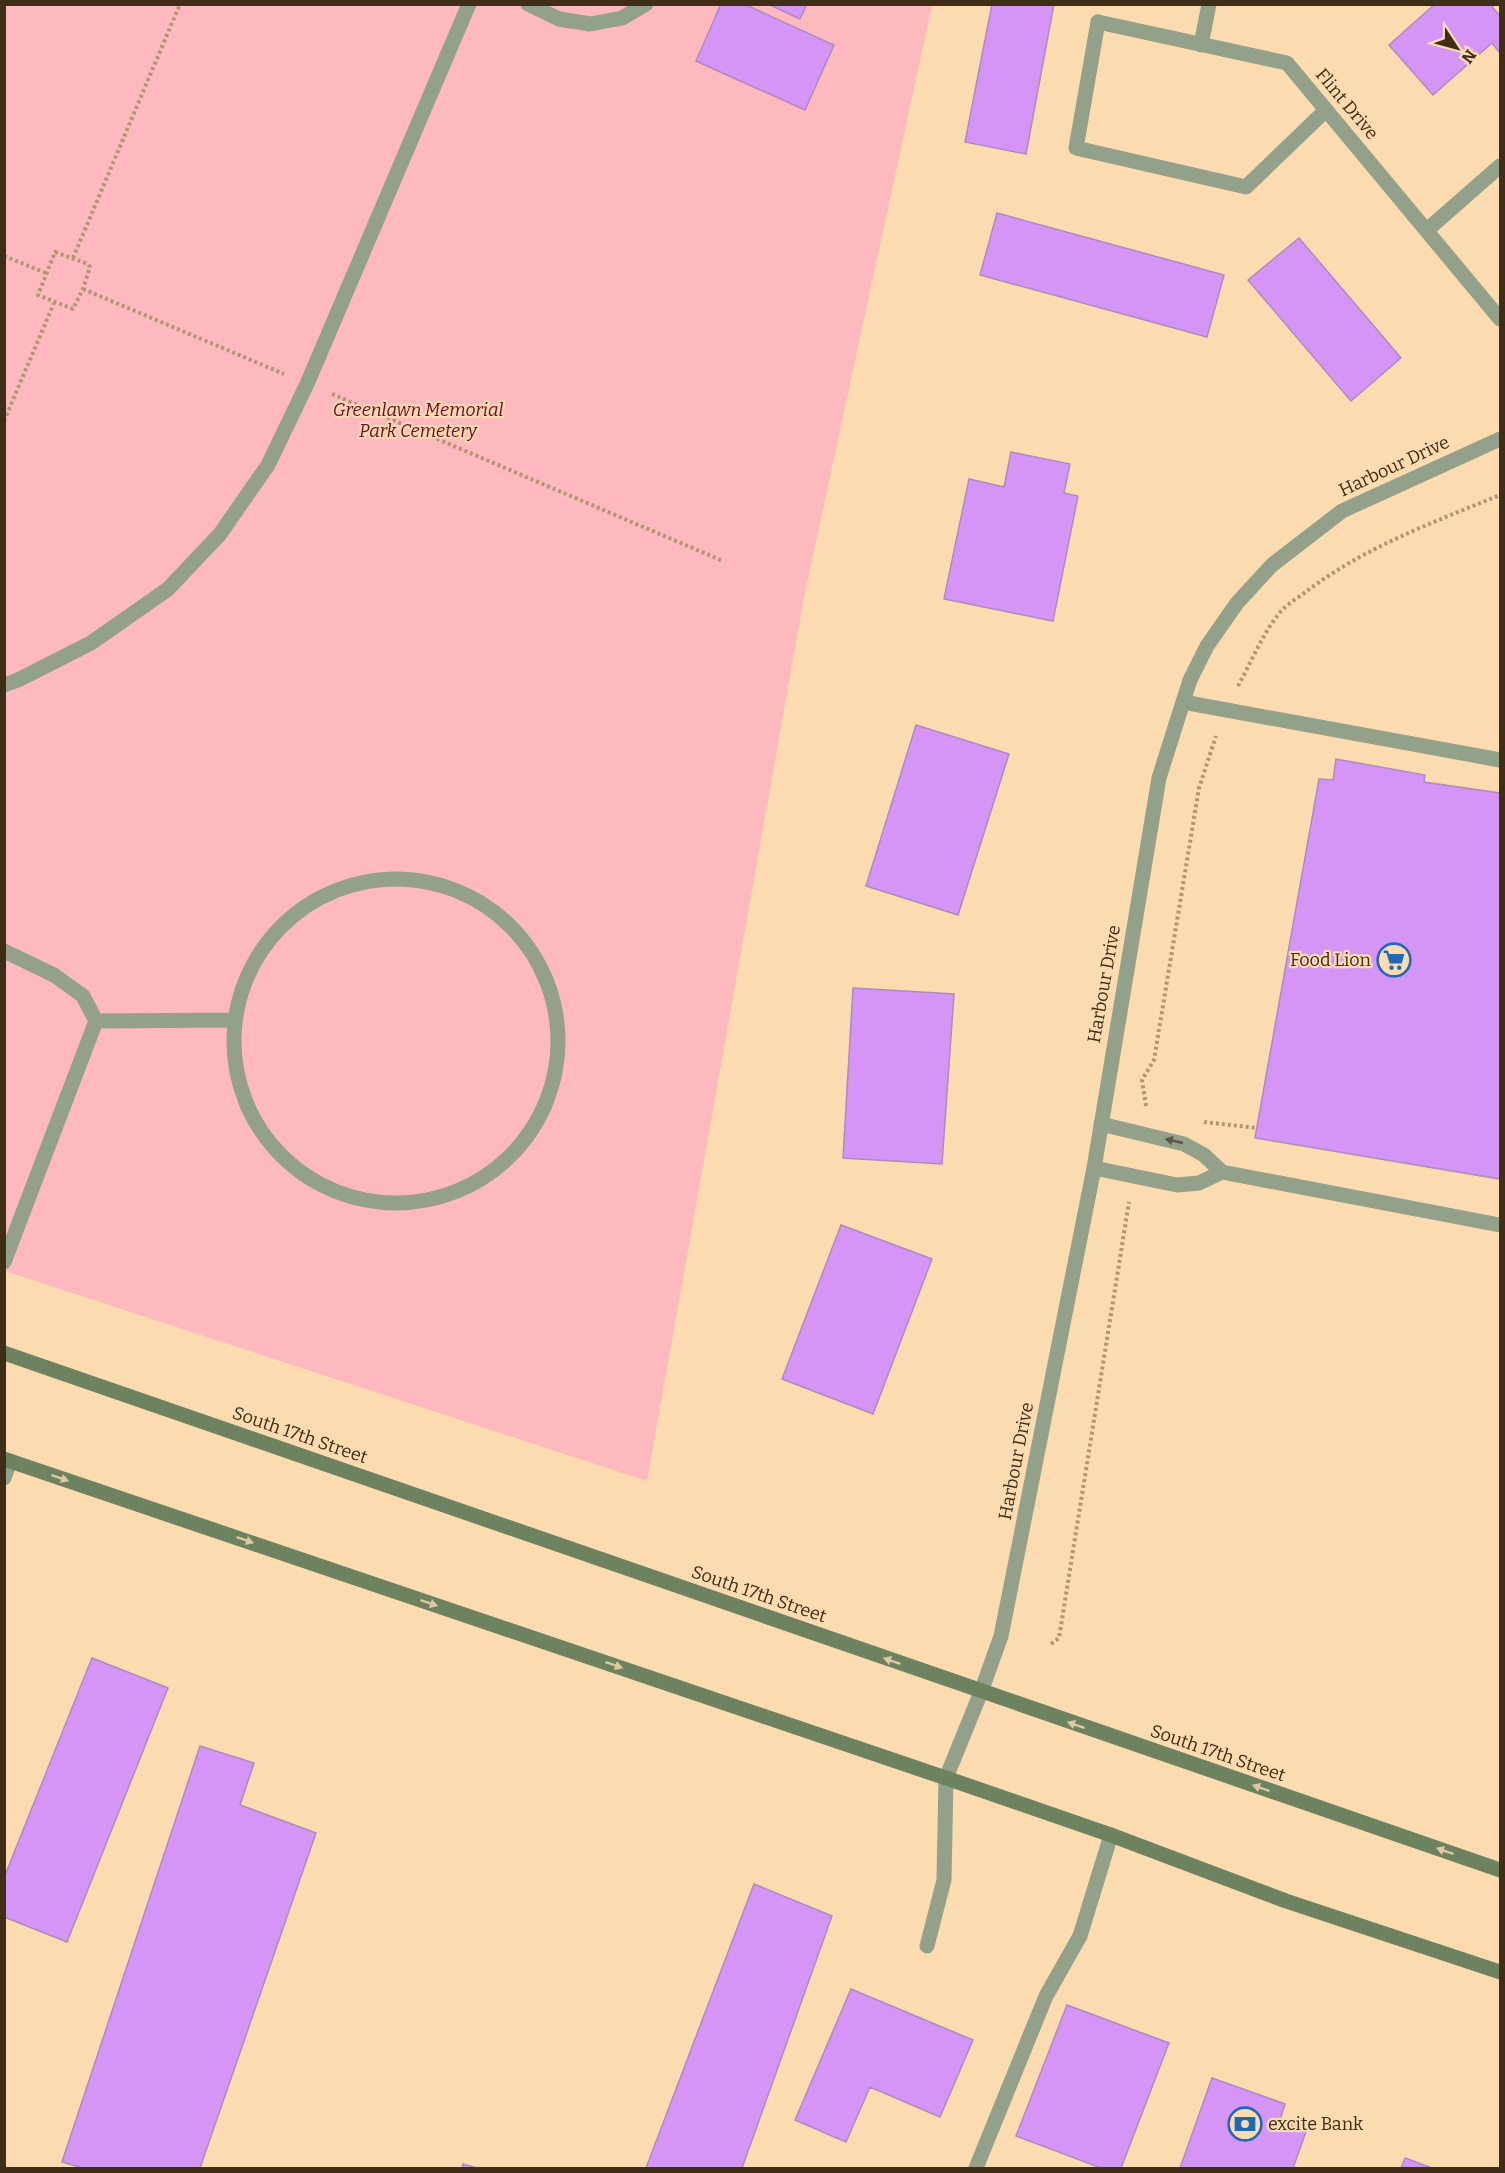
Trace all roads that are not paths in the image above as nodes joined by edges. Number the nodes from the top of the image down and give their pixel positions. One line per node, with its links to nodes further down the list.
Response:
1 (469, 4): 11 (street)
2 (528, 4): 3 (street)
3 (646, 4)
4 (1209, 4): 5 (street)
5 (1201, 45): 6 (street, Flint Drive); 6 (street, Flint Drive)
6 (1326, 110): 8 (street, Flint Drive)
7 (1500, 166): 8 (street)
8 (1427, 230): 9 (street, Flint Drive)
9 (1500, 319)
10 (1500, 439): 12 (street, Harbour Drive)
11 (4, 685)
12 (1183, 702): 13 (street); 17 (street, Harbour Drive)
13 (1500, 760)
14 (4, 951): 16 (street)
15 (234, 1020): 15 (street); 16 (street)
16 (96, 1021): 21 (street)
17 (1101, 1124): 18 (street, Harbour Drive); 19 (street, one-way to 17)
18 (1094, 1168): 19 (street); 25 (street, Harbour Drive)
19 (1222, 1172): 20 (street)
20 (1500, 1225)
21 (4, 1262)
22 (4, 1353): 25 (main road, South 17th Street, one-way to 22)
23 (7, 1460): 24 (street); 26 (main road, one-way to 26)
24 (4, 1478)
25 (981, 1692): 26 (street, Harbour Drive); 28 (main road, South 17th Street, one-way to 25)
26 (945, 1778): 27 (main road); 29 (street)
27 (1111, 1835): 30 (main road); 31 (street)
28 (1500, 1870)
29 (927, 1946)
30 (1500, 1972)
31 (976, 2169)

